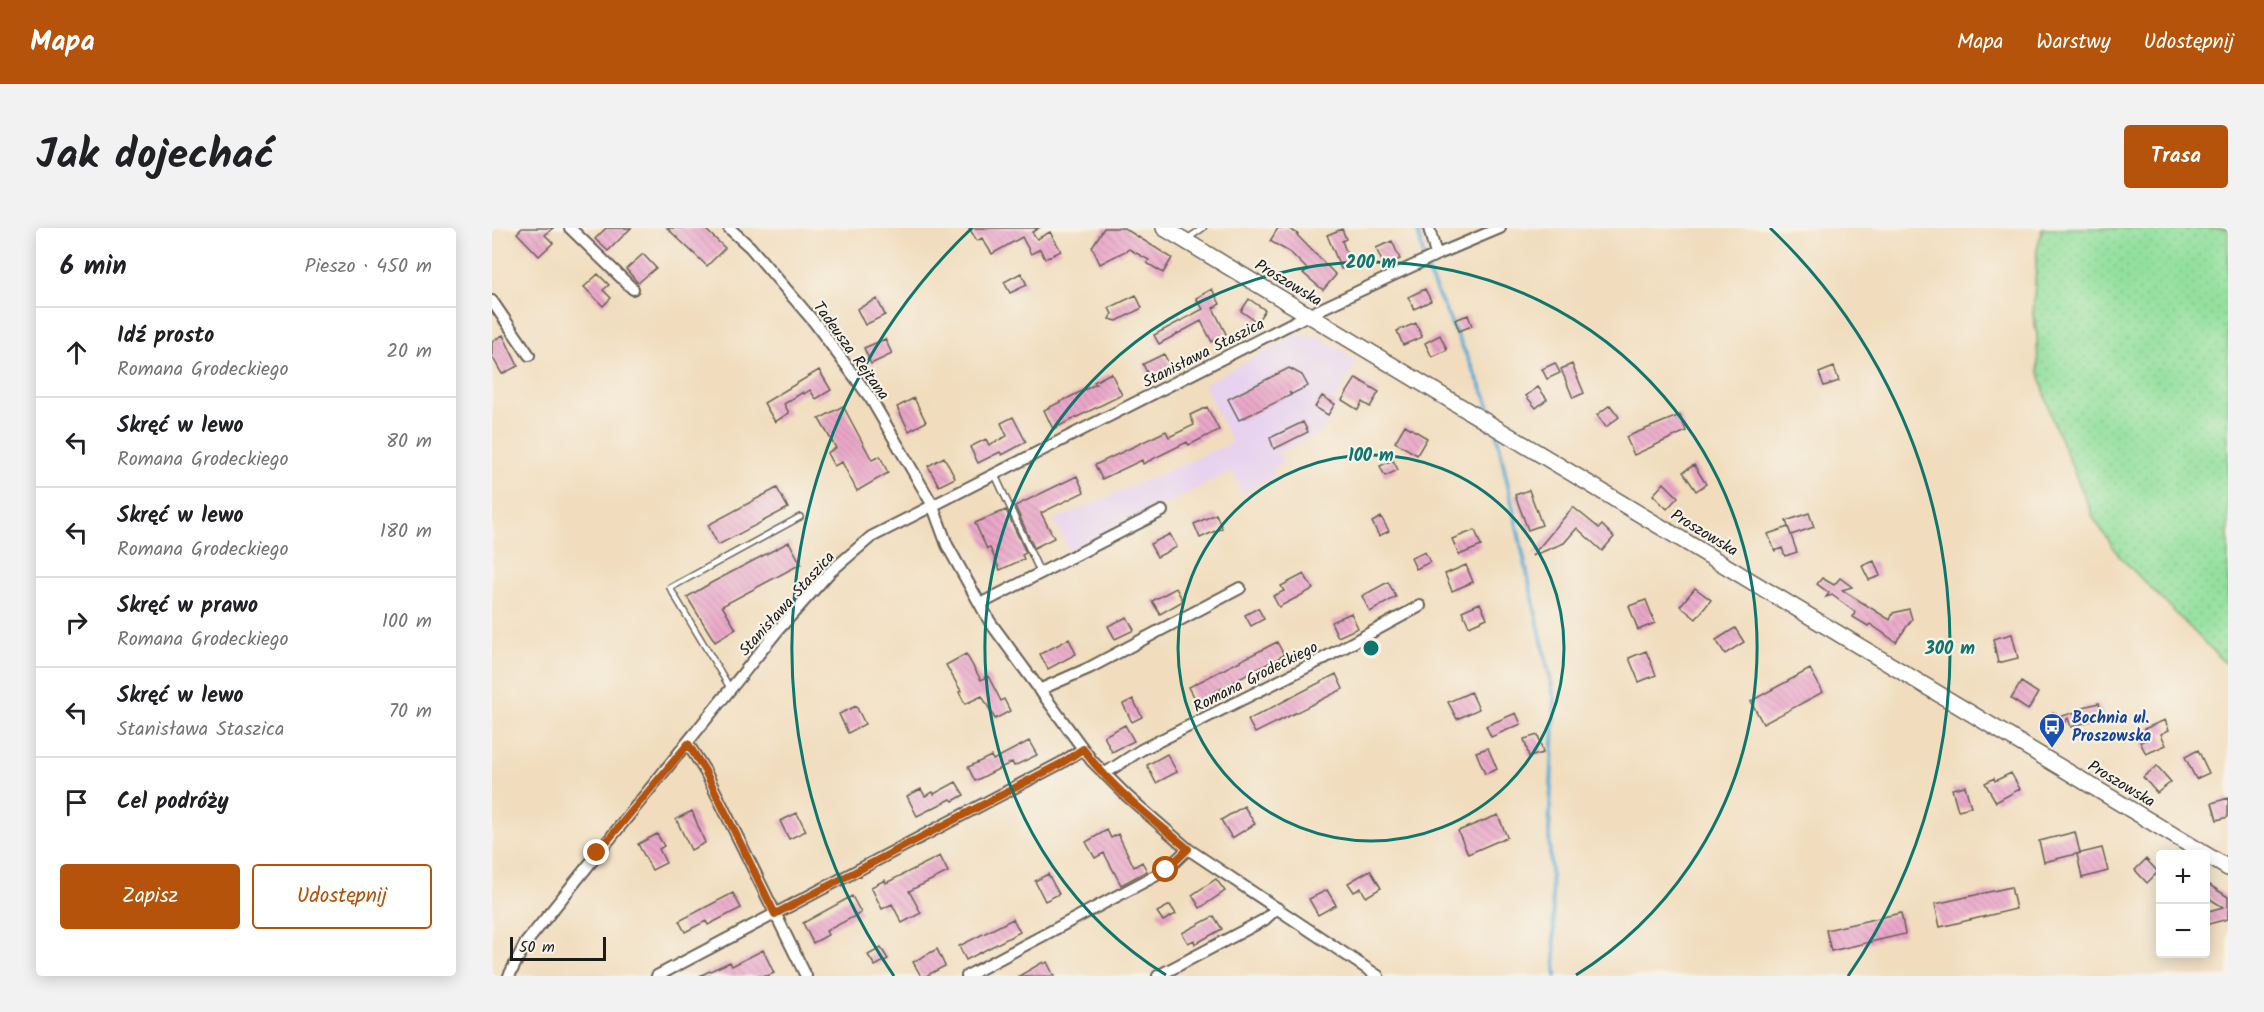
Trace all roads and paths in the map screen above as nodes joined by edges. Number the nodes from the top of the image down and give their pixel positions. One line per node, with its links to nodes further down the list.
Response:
1 (570, 228): 9 (street)
2 (729, 228): 14 (street, Tadeusza Rejtana)
3 (1164, 228): 7 (main road, Proszowska)
4 (1203, 228): 7 (lane)
5 (1429, 228): 8 (street)
6 (1500, 228): 8 (street, Stanisława Staszica)
7 (1185, 241): 11 (main road, Proszowska)
8 (1433, 256): 11 (street, Stanisława Staszica)
9 (633, 289)
10 (492, 301): 12 (street)
11 (1308, 315): 13 (street, Stanisława Staszica); 27 (main road, Proszowska)
12 (528, 355)
13 (994, 473): 14 (street, Stanisława Staszica); 17 (lane)
14 (932, 504): 19 (street); 21 (street, Stanisława Staszica)
15 (1162, 511): 17 (street)
16 (800, 517): 21 (lane)
17 (1041, 573): 19 (street)
18 (1240, 588): 22 (street)
19 (980, 604): 22 (street)
20 (1420, 606): 25 (street, Romana Grodeckiego)
21 (731, 690): 23 (street, Stanisława Staszica)
22 (1039, 690): 24 (street)
23 (688, 744): 29 (street); 31 (street, Stanisława Staszica)
24 (1083, 749): 25 (street); 29 (street)
25 (1104, 774): 26 (street)
26 (1188, 849): 28 (street); 34 (street)
27 (2228, 868)
28 (1277, 908): 30 (street); 35 (street)
29 (775, 914): 32 (street); 33 (street)
30 (1361, 972): 36 (street)
31 (509, 976)
32 (657, 976)
33 (806, 976)
34 (967, 976)
35 (1158, 976)
36 (1378, 976)

